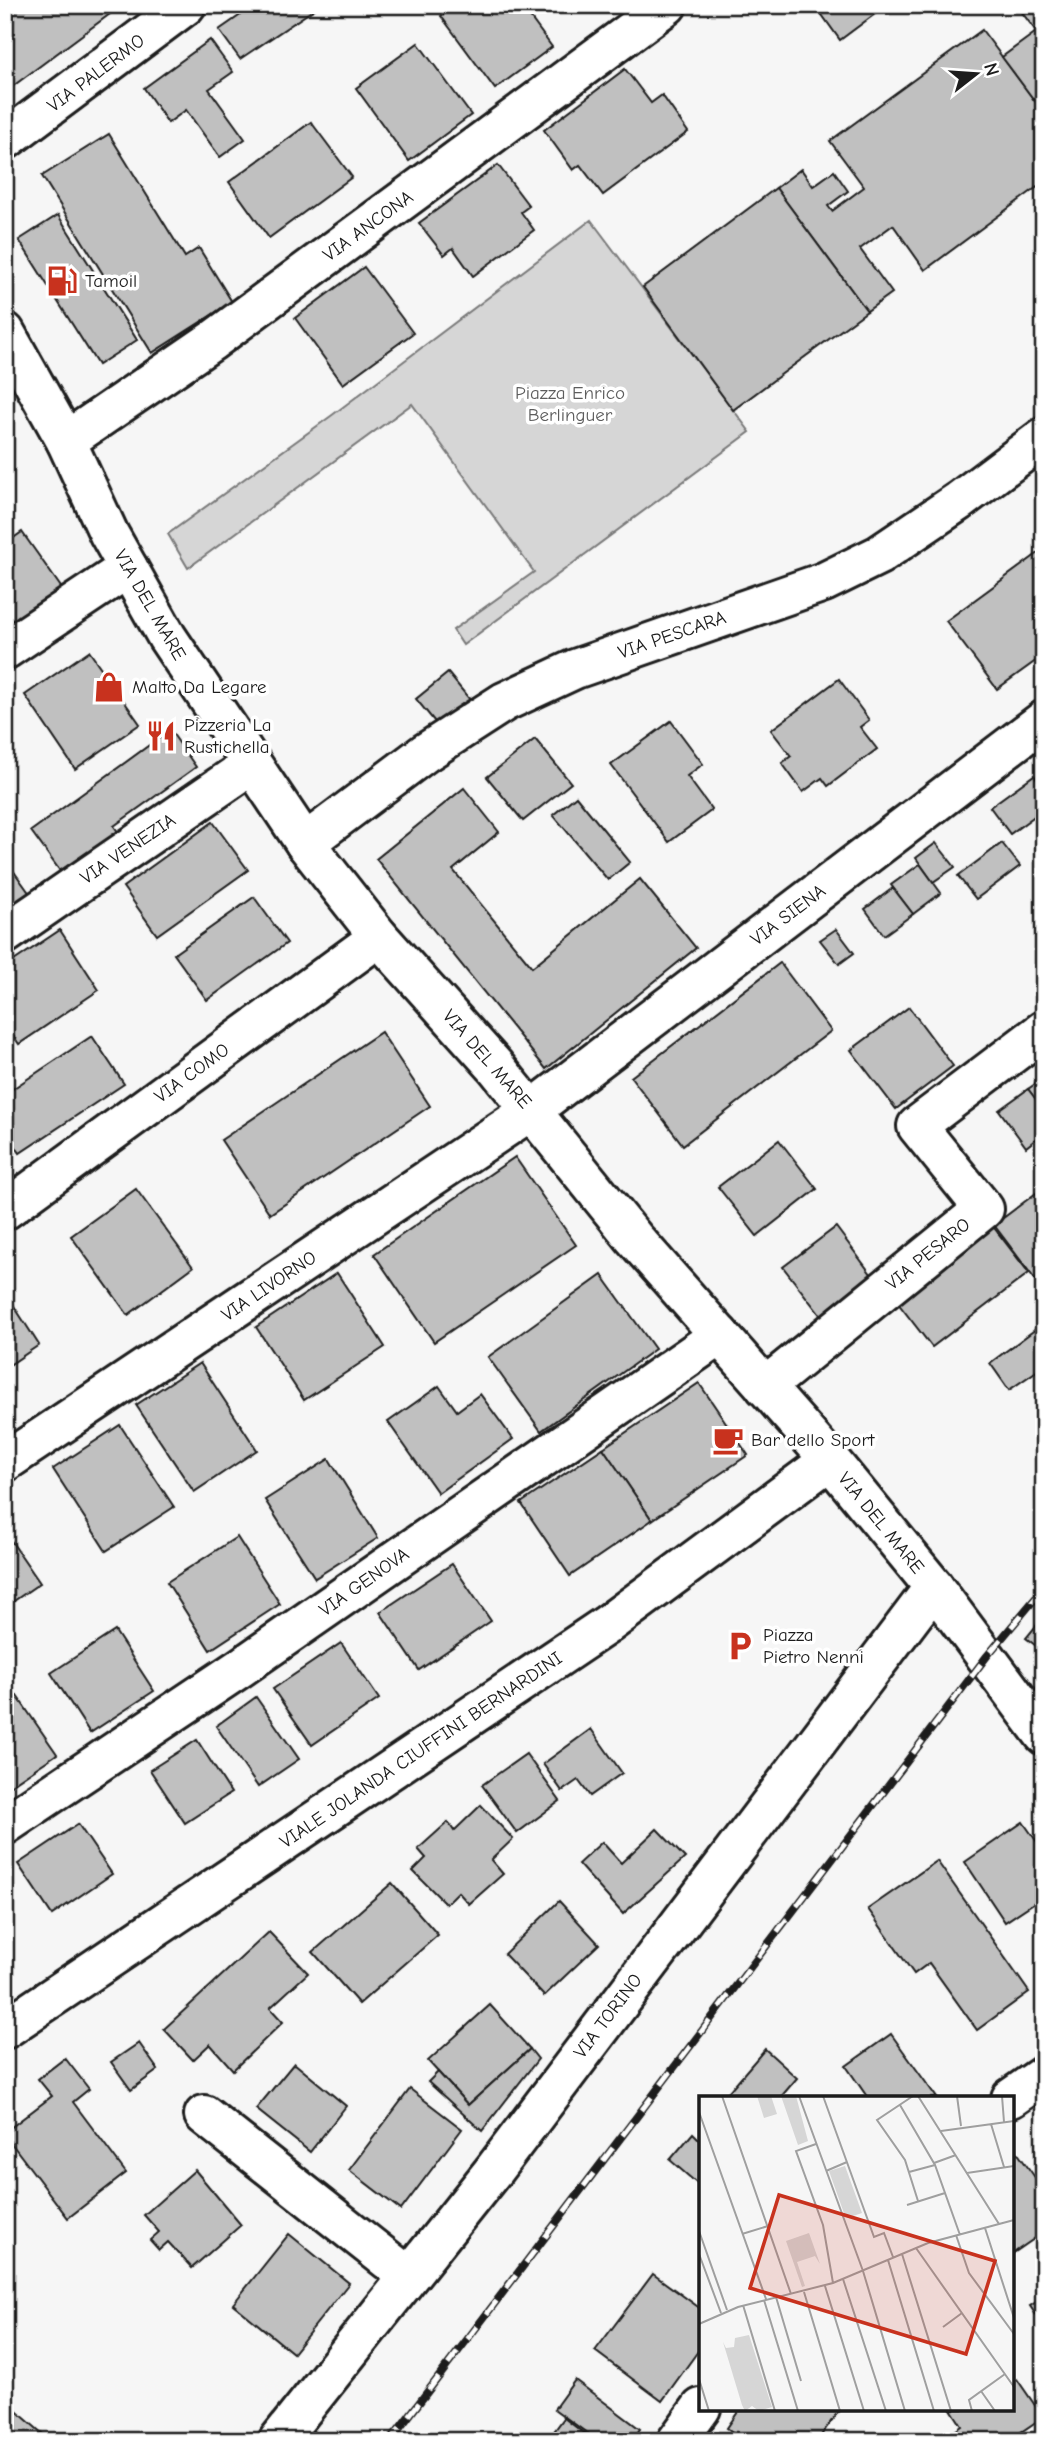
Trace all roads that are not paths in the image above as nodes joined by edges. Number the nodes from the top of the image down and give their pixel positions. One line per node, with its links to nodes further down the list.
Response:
1 (186, 5): 3 (street, VIA PALERMO)
2 (667, 5): 6 (street, VIA ANCONA)
3 (5, 140)
4 (5, 332): 6 (street, VIA DEL MARE)
5 (1044, 437): 11 (street, VIA PESCARA)
6 (66, 441): 7 (street, VIA DEL MARE)
7 (128, 568): 8 (street); 10 (street, VIA DEL MARE)
8 (5, 650)
9 (1044, 720): 15 (street, VIA SIENA)
10 (251, 765): 11 (street, VIA DEL MARE); 12 (street, VIA VENEZIA)
11 (305, 843): 13 (street, VIA DEL MARE)
12 (5, 934)
13 (379, 937): 15 (street, VIA DEL MARE); 16 (street, VIA COMO)
14 (1044, 1030): 18 (street, VIA PESARO)
15 (532, 1110): 17 (street, VIA DEL MARE); 20 (street, VIA LIVORNO)
16 (5, 1210)
17 (720, 1335): 18 (street, VIA DEL MARE); 23 (street, VIA GENOVA)
18 (765, 1387): 19 (street, VIA DEL MARE)
19 (830, 1460): 21 (street, VIA DEL MARE); 24 (street, VIALE JOLANDA CIUFFINI BERNARDINI)
20 (5, 1462)
21 (934, 1587): 22 (street, VIA DEL MARE); 28 (street, VIA TORINO)
22 (1044, 1735)
23 (5, 1825)
24 (5, 2029)
25 (1044, 2075): 26 (street)
26 (1014, 2097)
27 (204, 2115): 28 (street)
28 (408, 2276): 30 (street, VIA TORINO)
29 (699, 2411): 31 (street)
30 (278, 2441)
31 (677, 2441)

